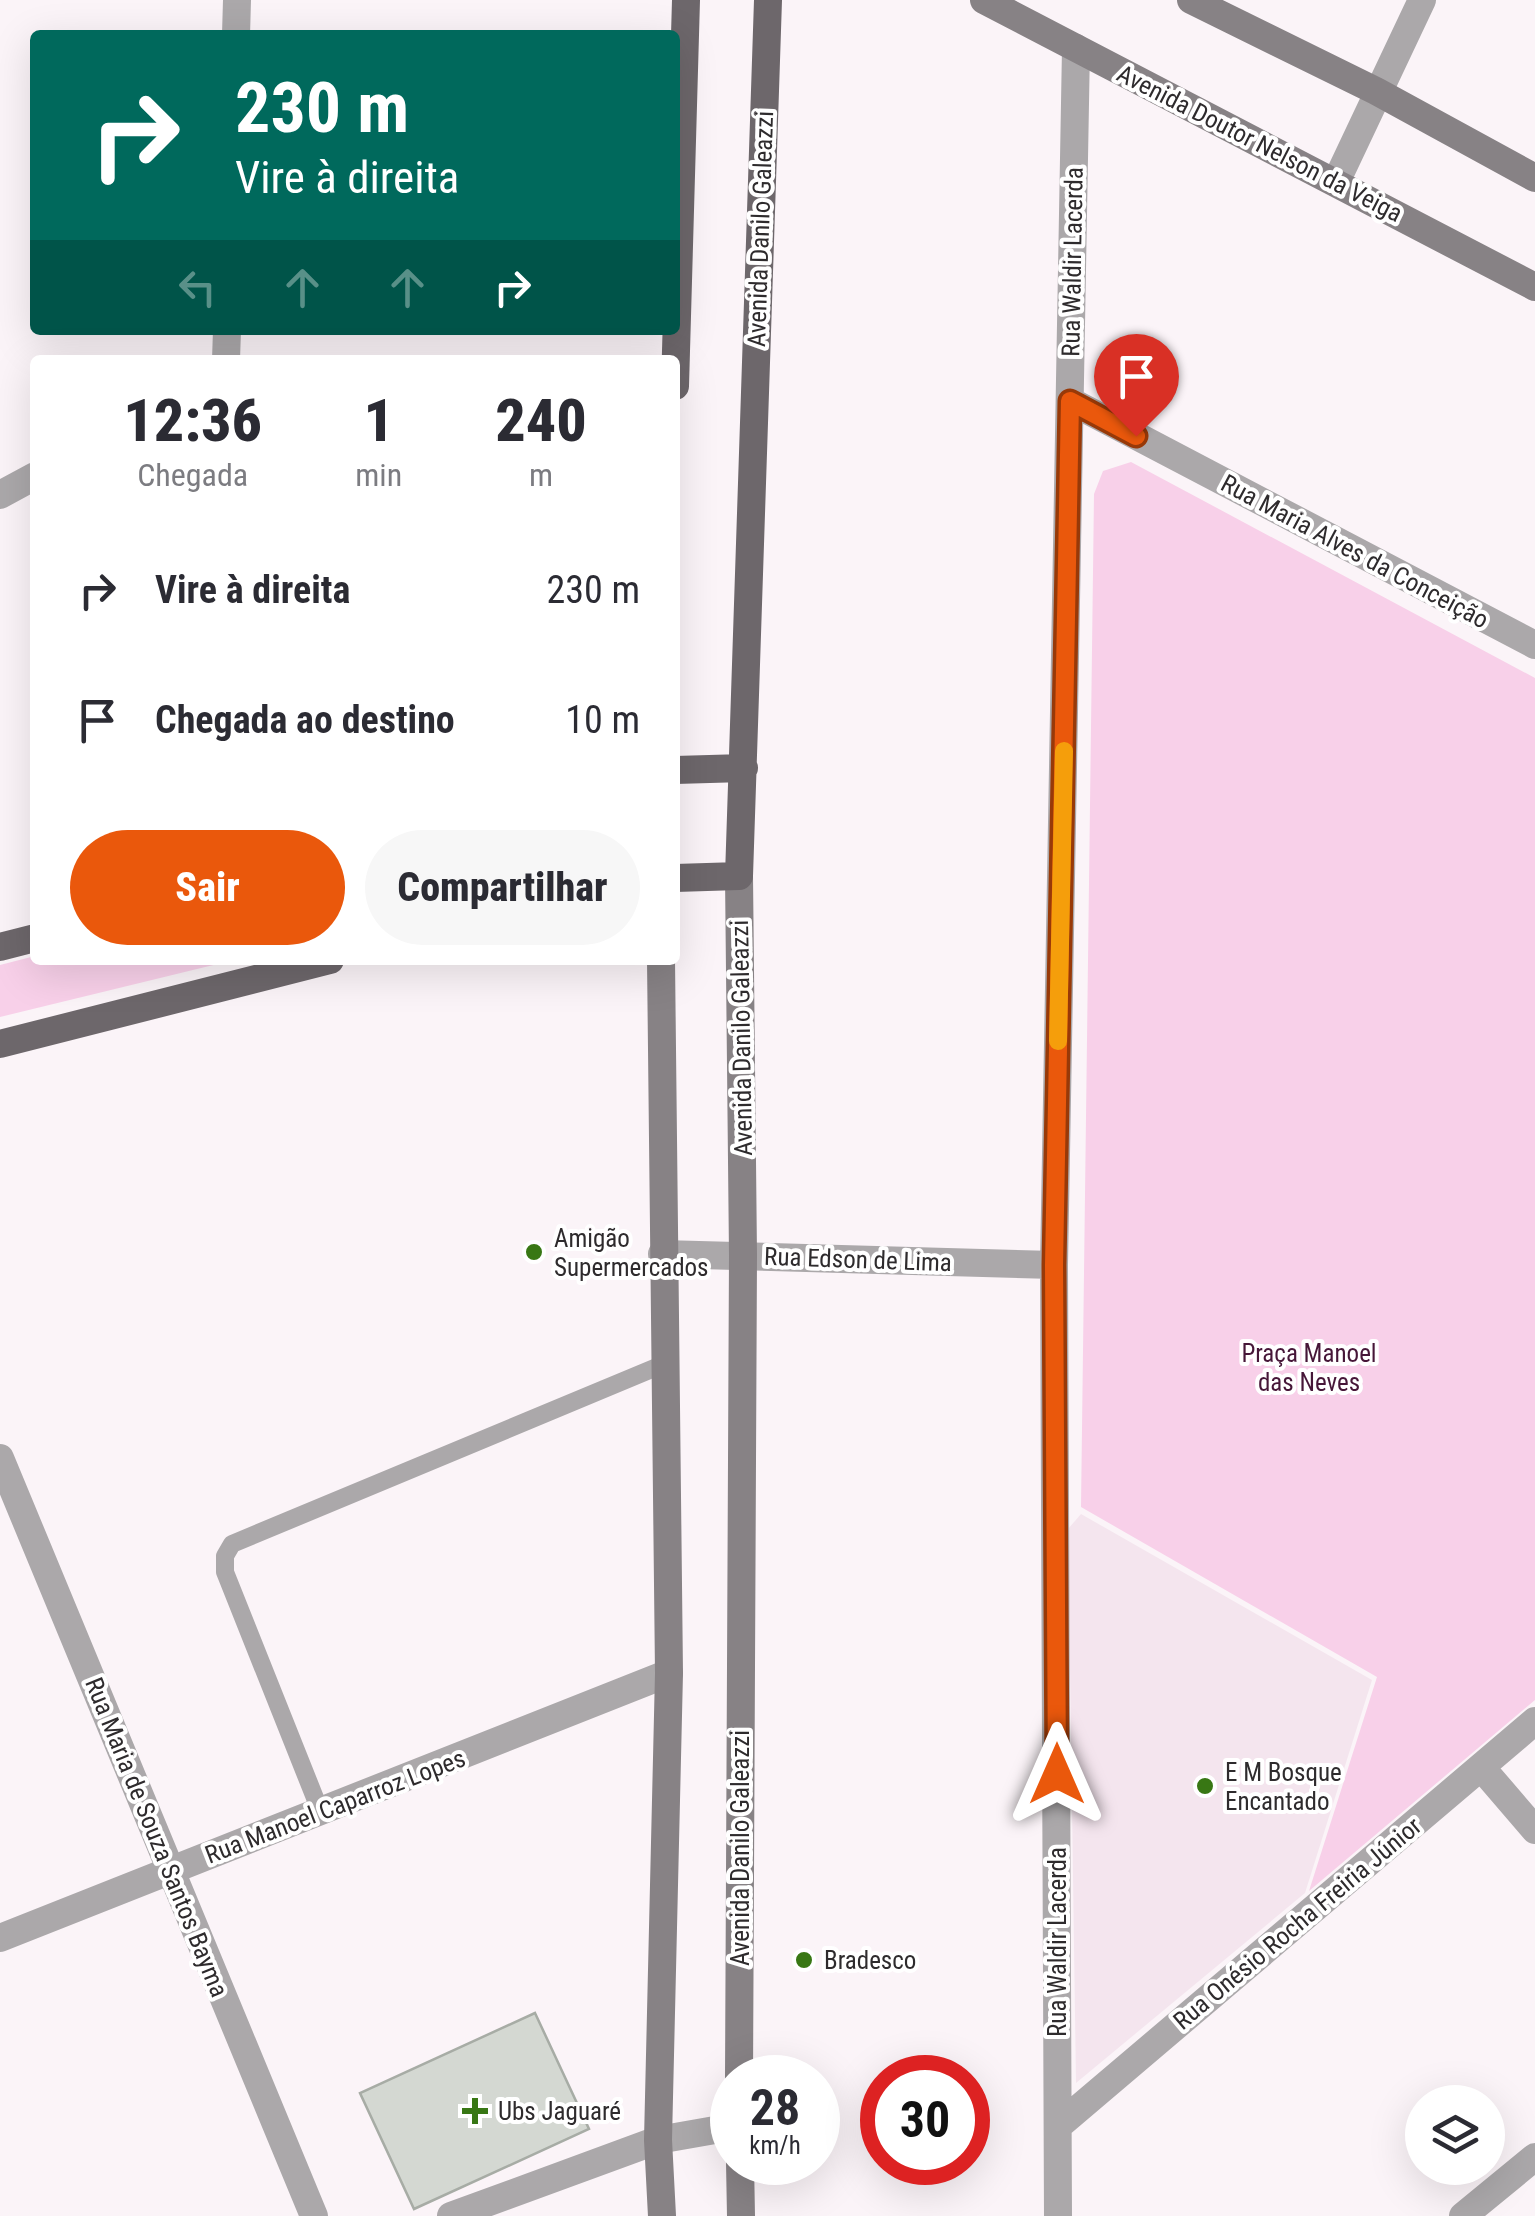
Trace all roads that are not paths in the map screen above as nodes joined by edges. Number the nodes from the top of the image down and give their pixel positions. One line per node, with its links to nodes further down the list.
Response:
1 (237, 0): 7 (street)
2 (686, 0): 12 (main road)
3 (768, 0): 18 (main road, Avenida Danilo Galeazzi)
4 (984, 0): 8 (main road, Avenida Doutor Nelson da Veiga)
5 (1191, 0): 9 (main road)
6 (1422, 0): 9 (street)
7 (236, 30)
8 (1076, 48): 11 (main road, Avenida Doutor Nelson da Veiga); 14 (street, Rua Waldir Lacerda)
9 (1376, 91): 10 (main road); 11 (street)
10 (1535, 178)
11 (1336, 182): 13 (main road, Avenida Doutor Nelson da Veiga)
12 (680, 211)
13 (1535, 287)
14 (1070, 401): 17 (street, Rua Maria Alves da Conceição); 29 (street, Rua Waldir Lacerda)
15 (30, 479): 16 (street)
16 (0, 495)
17 (1535, 645)
18 (744, 768): 19 (main road); 20 (main road, Avenida Danilo Galeazzi)
19 (680, 770)
20 (739, 876): 21 (main road); 28 (main road, Avenida Danilo Galeazzi)
21 (680, 878)
22 (30, 939): 23 (main road)
23 (0, 947)
24 (310, 965): 26 (main road)
25 (661, 965): 27 (main road)
26 (0, 1044)
27 (662, 1254): 28 (street, Rua Edson de Lima); 30 (main road)
28 (743, 1255): 29 (street, Rua Edson de Lima); 39 (main road, Avenida Danilo Galeazzi)
29 (1054, 1265): 40 (street, Rua Waldir Lacerda)
30 (664, 1364): 32 (main road); 35 (lane)
31 (0, 1458): 37 (street, Rua Maria de Souza Santos Bayma)
32 (669, 1673): 35 (street, Rua Manoel Caparroz Lopes); 42 (main road)
33 (1535, 1721): 34 (street, Rua Onésio Rocha Freiria Júnior)
34 (1480, 1768): 36 (street); 40 (street, Rua Onésio Rocha Freiria Júnior)
35 (320, 1813): 37 (street, Rua Manoel Caparroz Lopes)
36 (1535, 1830)
37 (171, 1870): 38 (street, Rua Manoel Caparroz Lopes); 45 (street, Rua Maria de Souza Santos Bayma)
38 (0, 1938)
39 (739, 2055)
40 (1058, 2126): 49 (street, Rua Waldir Lacerda)
41 (710, 2131): 42 (street)
42 (658, 2140): 46 (street); 47 (main road)
43 (1535, 2156): 50 (street)
44 (741, 2185): 48 (main road)
45 (314, 2216)
46 (450, 2216)
47 (662, 2216)
48 (742, 2216)
49 (1058, 2216)
50 (1463, 2216)

